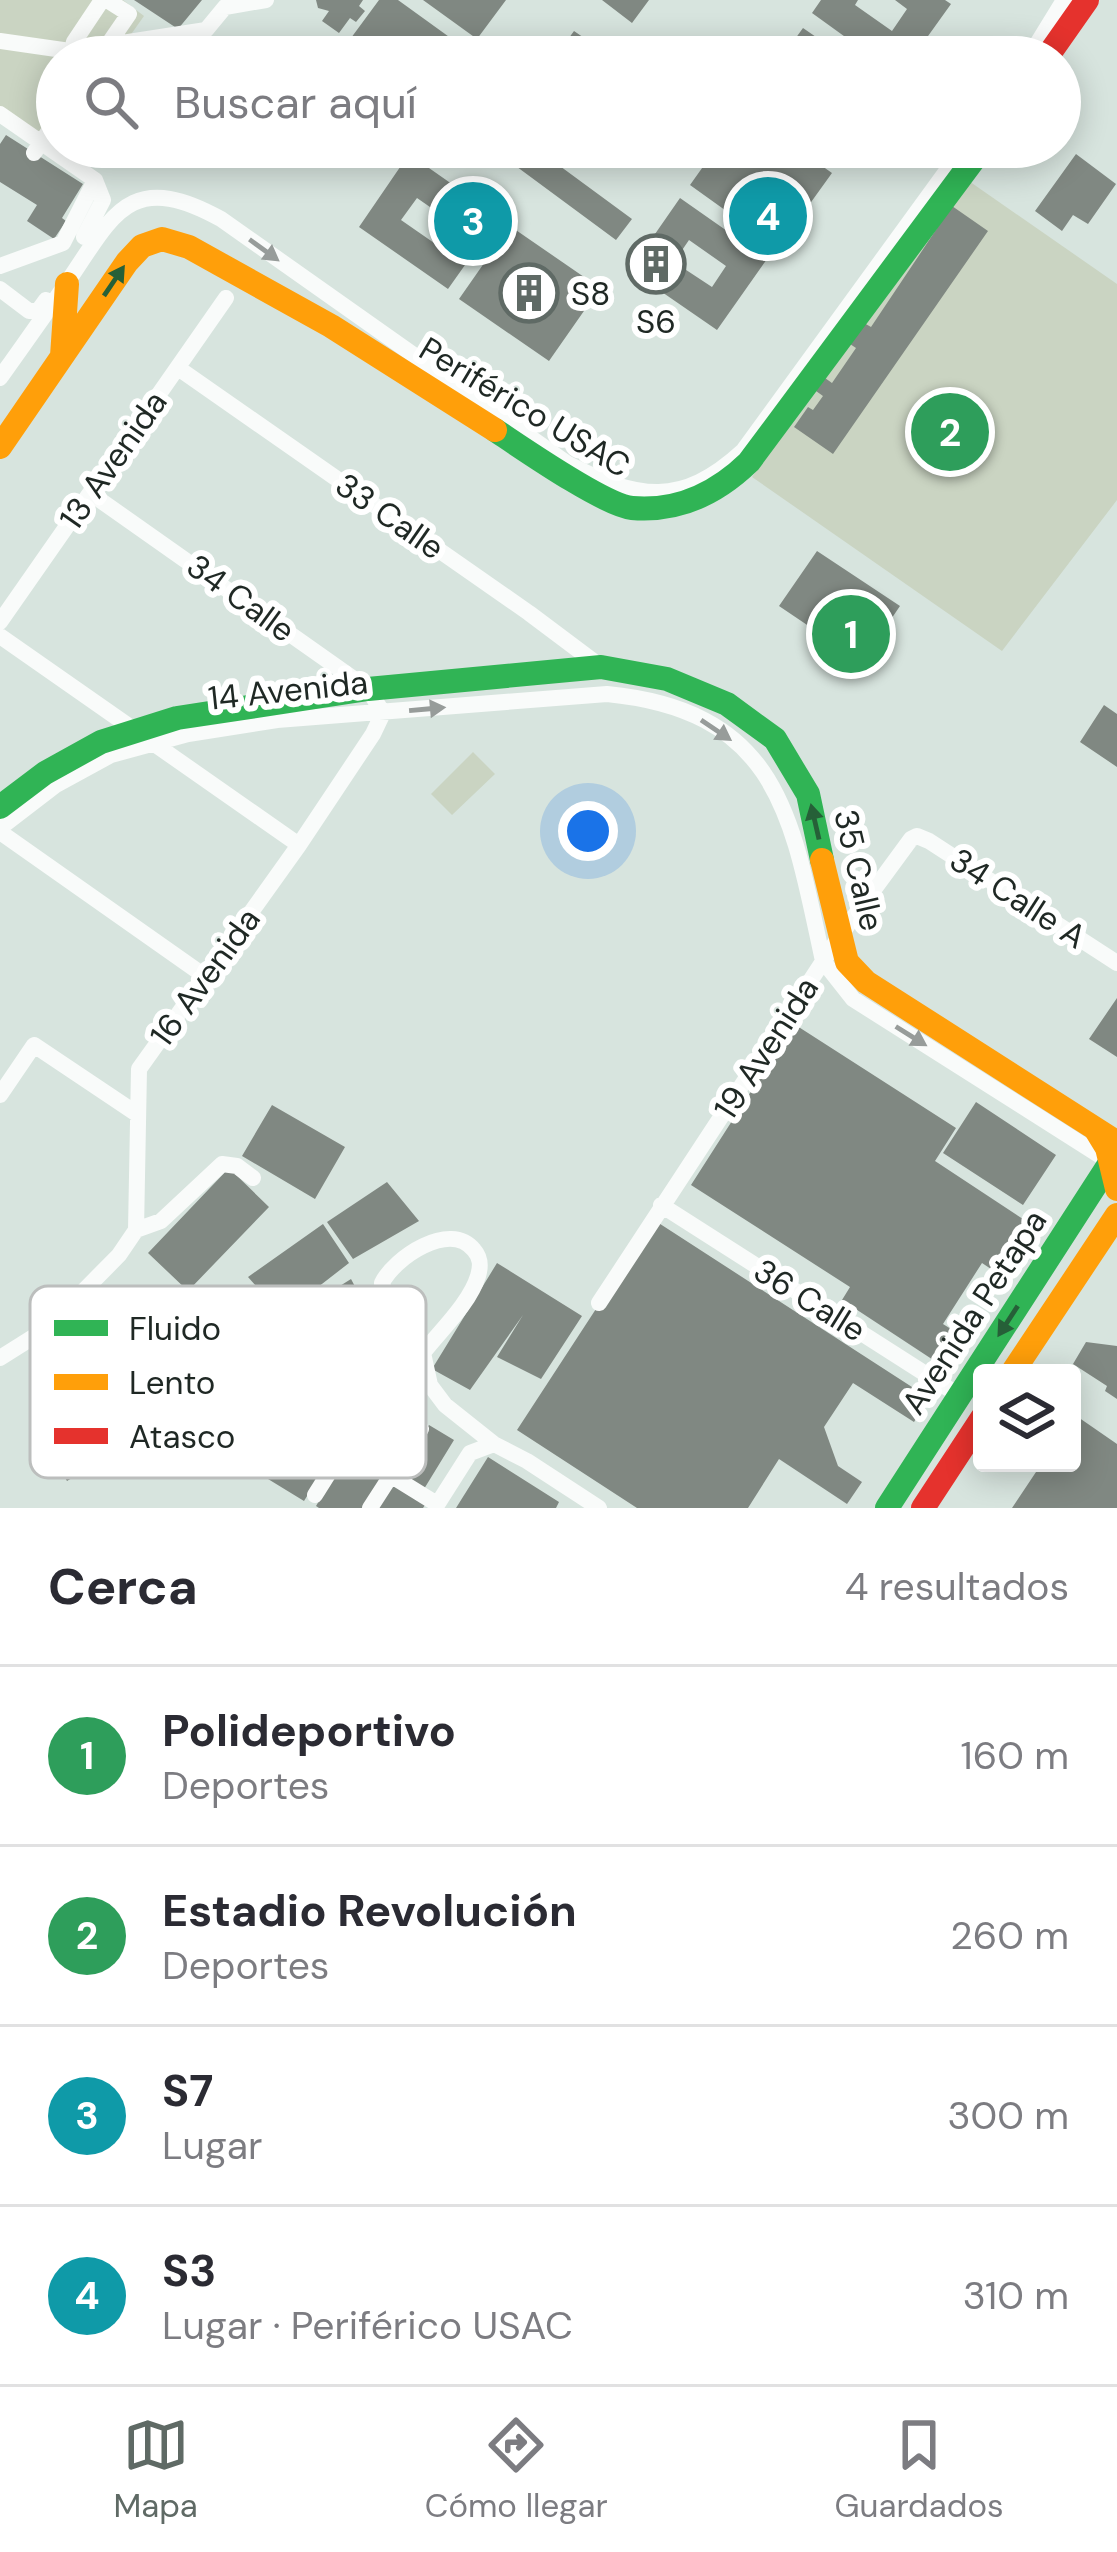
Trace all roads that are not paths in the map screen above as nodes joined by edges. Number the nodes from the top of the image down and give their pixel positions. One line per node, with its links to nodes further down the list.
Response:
1 (105, 0): 5 (street); 6 (street)
2 (266, 0): 7 (street)
3 (1064, 0): 8 (street)
4 (1086, 1): 9 (street)
5 (82, 36)
6 (114, 36)
7 (177, 36)
8 (1042, 36)
9 (1062, 36)
10 (0, 41): 11 (street)
11 (36, 48)
12 (0, 113): 13 (street)
13 (36, 145)
14 (74, 168): 17 (street)
15 (949, 168): 19 (street, Periférico USAC, one-way to 15)
16 (967, 168): 22 (street, Periférico USAC, one-way to 16)
17 (95, 180): 18 (street); 20 (street)
18 (0, 266)
19 (67, 284): 22 (street); 24 (street, Periférico USAC)
20 (0, 290)
21 (226, 298): 23 (street, 13 Avenida)
22 (62, 358): 25 (street, Periférico USAC)
23 (178, 368): 26 (street, 13 Avenida); 29 (street, 33 Calle)
24 (0, 378)
25 (0, 447)
26 (90, 493): 27 (street, 13 Avenida); 30 (street, 34 Calle)
27 (0, 622)
28 (0, 636): 33 (street)
29 (601, 667): 30 (street, 14 Avenida); 38 (street, 35 Calle, one-way to 29)
30 (368, 689): 32 (street, 34 Calle); 33 (street, 14 Avenida)
31 (607, 694): 32 (street, 14 Avenida, one-way to 31); 39 (street, 35 Calle, one-way to 39)
32 (382, 712): 33 (street, 14 Avenida); 37 (street, 16 Avenida)
33 (145, 735): 34 (street, 14 Avenida); 35 (street, 14 Avenida); 37 (street)
34 (0, 807)
35 (0, 830): 41 (street)
36 (917, 836): 38 (street, 19 Avenida); 40 (street, 34 Calle A)
37 (299, 845): 41 (street, 16 Avenida)
38 (839, 937): 39 (street, 19 Avenida); 44 (street, 35 Calle)
39 (823, 961): 44 (street, 35 Calle, one-way to 44); 47 (street, 19 Avenida)
40 (1117, 963)
41 (206, 977): 43 (street, 16 Avenida)
42 (0, 1095): 43 (street)
43 (136, 1114): 50 (street, 16 Avenida)
44 (1112, 1149): 46 (street); 48 (street, Avenida Petapa)
45 (253, 1178): 50 (street)
46 (1117, 1189)
47 (661, 1204): 53 (street, 19 Avenida); 59 (street, 36 Calle)
48 (1082, 1204): 49 (street); 59 (street, Avenida Petapa, one-way to 59)
49 (1113, 1220): 57 (street, Avenida Petapa)
50 (136, 1230): 51 (street)
51 (88, 1286)
52 (383, 1286): 55 (street)
53 (598, 1303)
54 (30, 1339): 56 (street)
55 (426, 1349)
56 (0, 1358)
57 (1018, 1364)
58 (426, 1366): 61 (street)
59 (960, 1396): 69 (street, Avenida Petapa)
60 (973, 1432): 70 (street, Avenida Petapa)
61 (494, 1444): 66 (street); 68 (street)
62 (326, 1478): 65 (street)
63 (389, 1478): 67 (street)
64 (395, 1478): 66 (street)
65 (315, 1495)
66 (436, 1506)
67 (370, 1508)
68 (599, 1508)
69 (887, 1508)
70 (923, 1508)

